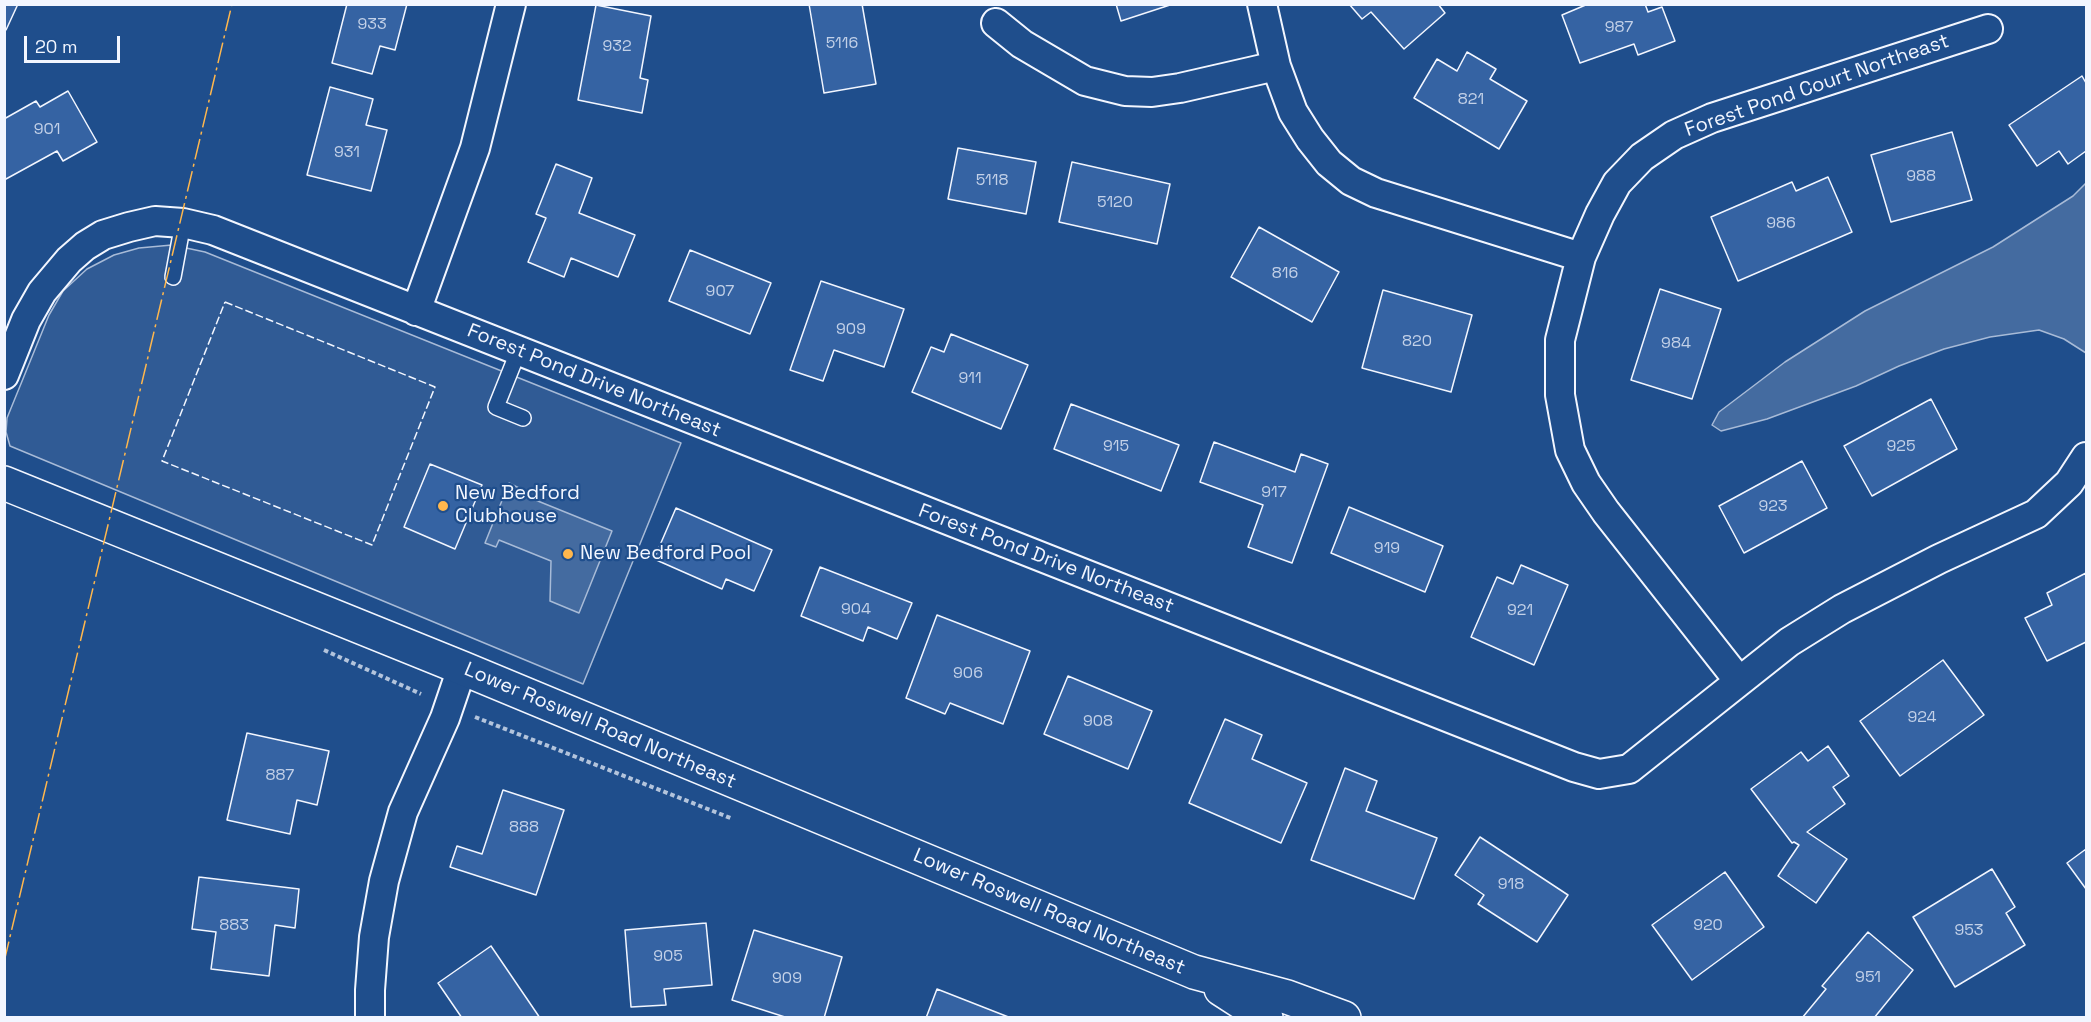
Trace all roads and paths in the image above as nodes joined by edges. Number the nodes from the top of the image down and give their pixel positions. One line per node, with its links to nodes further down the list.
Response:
1 (511, 4): 9 (street)
2 (1262, 4): 5 (street)
3 (996, 23): 5 (street)
4 (1988, 29): 7 (street, Forest Pond Court Northeast)
5 (1275, 66): 7 (street)
6 (183, 223): 8 (lane); 9 (street, Forest Pond Drive Northeast); 11 (street, Forest Pond Drive Northeast)
7 (1581, 257): 16 (street, Forest Pond Court Northeast)
8 (172, 277)
9 (417, 311): 10 (street, Forest Pond Drive Northeast)
10 (518, 352): 12 (lane); 16 (street, Forest Pond Drive Northeast)
11 (4, 375)
12 (523, 418)
13 (2086, 457): 16 (street, Forest Pond Drive Northeast)
14 (4, 483): 15 (street, Lower Roswell Road Northeast)
15 (462, 668): 17 (street, Lower Roswell Road Northeast); 18 (street)
16 (1738, 681)
17 (1194, 972): 19 (street, Lower Roswell Road Northeast); 20 (street, Lower Roswell Road Northeast)
18 (370, 1017)
19 (1266, 1017)
20 (1344, 1017)

